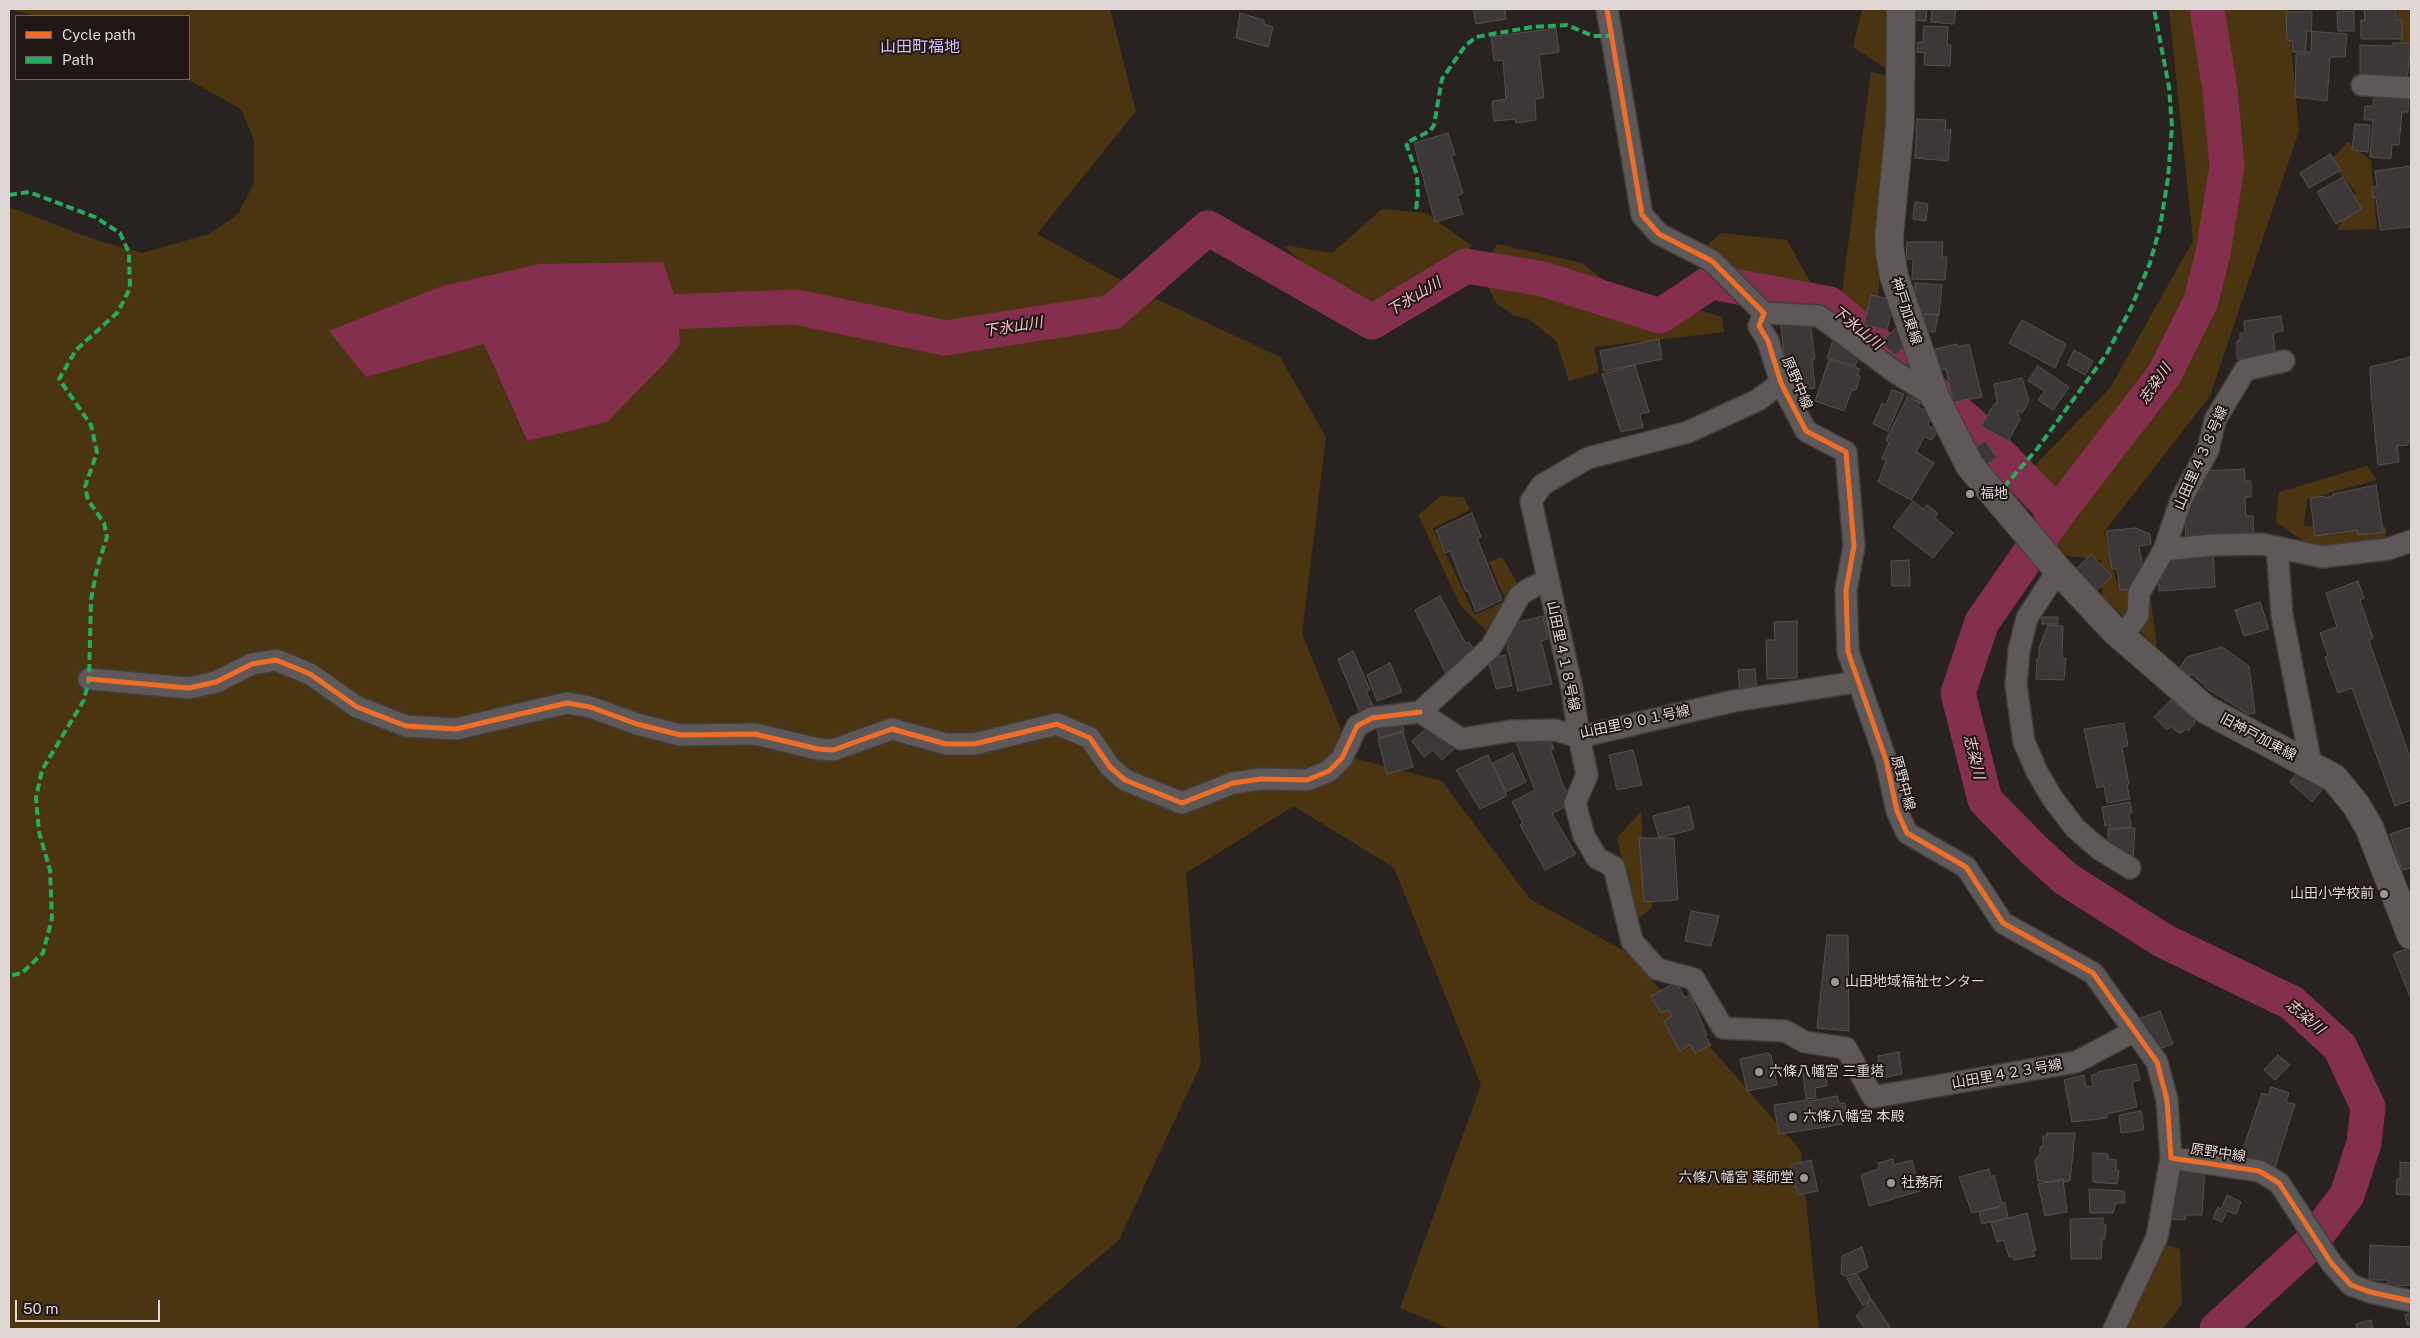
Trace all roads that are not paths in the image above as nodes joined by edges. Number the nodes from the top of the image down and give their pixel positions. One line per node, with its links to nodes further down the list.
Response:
1 (1607, 9): 5 (street)
2 (1900, 9): 8 (street, 神戸加東線)
3 (2362, 86): 4 (street)
4 (2411, 88)
5 (1763, 312): 7 (street, 原野中線); 8 (street)
6 (2284, 361): 11 (street, 山田里４３８号線)
7 (1781, 383): 13 (street, 山田里４１８号線); 16 (street, 原野中線)
8 (1935, 397): 12 (street, 神戸加東線)
9 (2411, 541): 10 (street)
10 (2278, 547): 11 (street); 19 (street)
11 (2164, 550): 14 (street, 山田里４３８号線)
12 (2058, 570): 14 (street, 旧神戸加東線); 20 (street)
13 (1547, 581): 17 (street); 18 (street, 山田里４１８号線)
14 (2122, 637): 19 (street, 旧神戸加東線)
15 (89, 679): 17 (street)
16 (1856, 682): 18 (street, 山田里９０１号線); 22 (street, 原野中線)
17 (1420, 712): 18 (street, 山田里９０１号線)
18 (1579, 737): 23 (street, 山田里４１８号線)
19 (2311, 766): 21 (street, 旧神戸加東線)
20 (2130, 868)
21 (2411, 935)
22 (2133, 1032): 23 (street, 山田里４２３号線); 24 (street, 原野中線)
23 (1873, 1097)
24 (2171, 1158): 25 (street, 原野中線); 26 (street)
25 (2411, 1301)
26 (2114, 1329)

